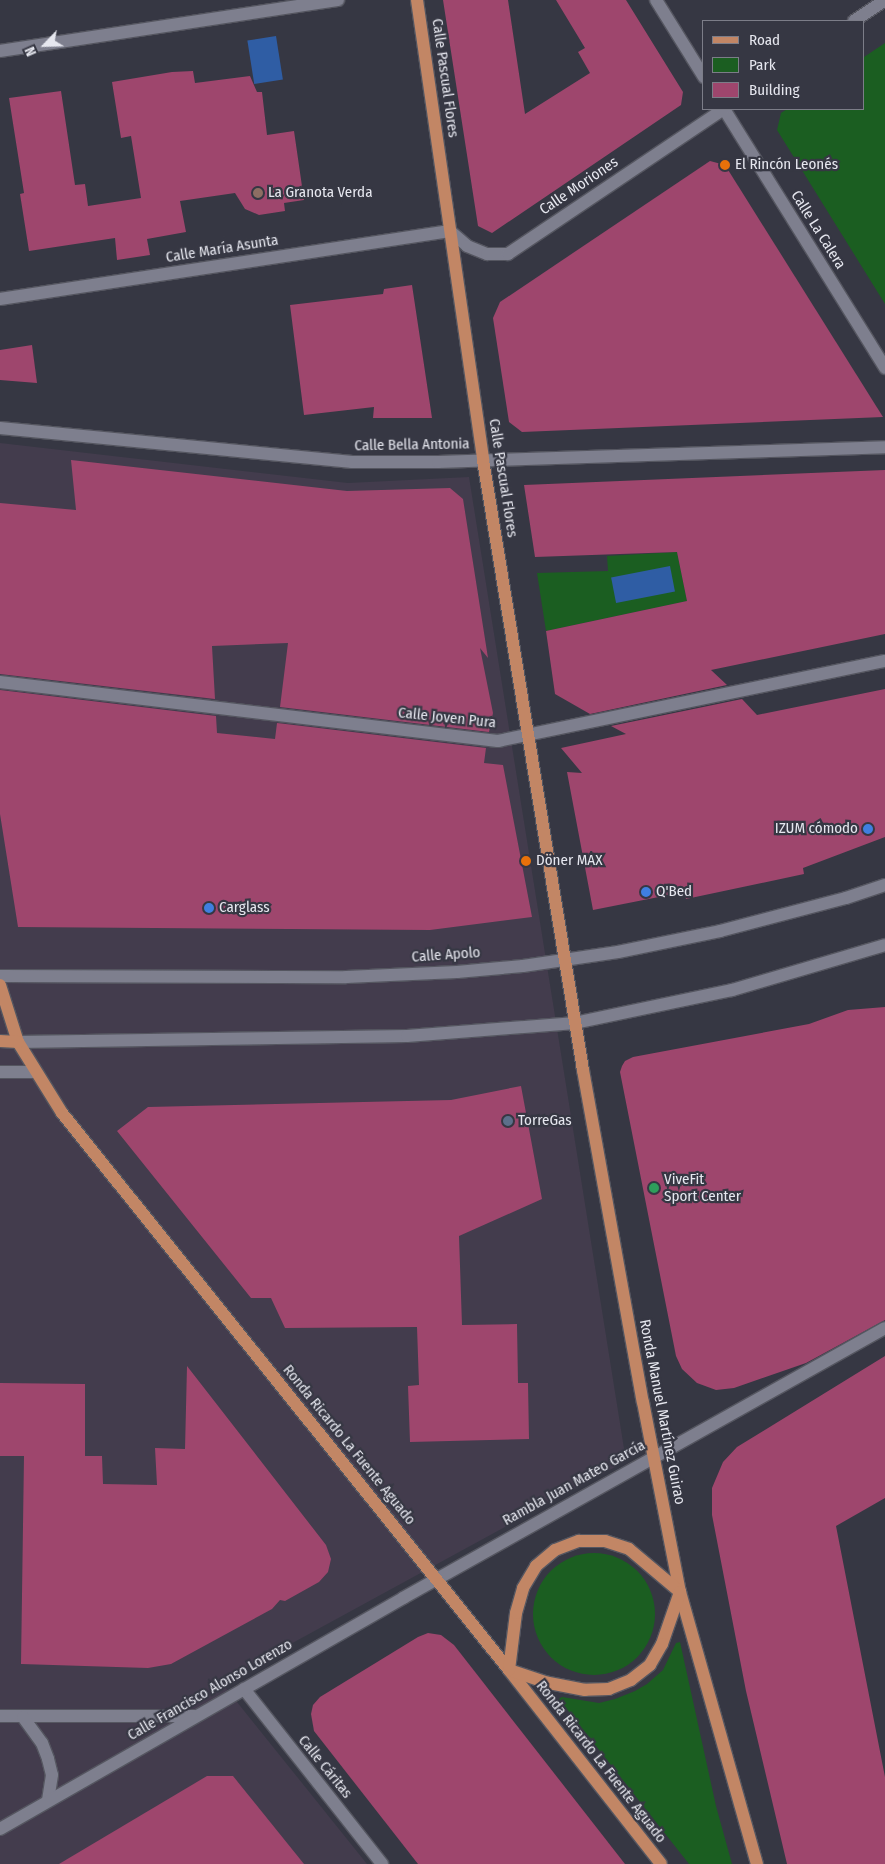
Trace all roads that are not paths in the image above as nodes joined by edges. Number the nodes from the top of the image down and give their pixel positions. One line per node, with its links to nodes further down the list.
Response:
1 (338, 0): 6 (street)
2 (417, 0): 10 (main road, Calle Pascual Flores)
3 (656, 0): 7 (street)
4 (885, 0): 5 (street)
5 (855, 20)
6 (0, 51)
7 (702, 75)
8 (723, 110): 10 (street, Calle Moriones)
9 (725, 110): 12 (street, Calle La Calera)
10 (450, 231): 11 (street, Calle María Asunta); 15 (main road, Calle Pascual Flores)
11 (0, 299)
12 (885, 368)
13 (0, 428): 15 (street, Calle Bella Antonia)
14 (885, 447): 15 (street, Calle Bella Antonia)
15 (483, 460): 18 (main road, Calle Pascual Flores)
16 (885, 661): 18 (street, Calle Joven Pura)
17 (0, 682): 18 (street, Calle Joven Pura)
18 (528, 735): 21 (main road, Calle Pascual Flores)
19 (885, 885): 21 (street, Calle Apolo)
20 (885, 945): 24 (street)
21 (565, 960): 22 (street, Calle Apolo); 24 (main road, Ronda Manuel Martínez Guirao)
22 (0, 976)
23 (0, 985): 26 (main road, Ronda Ricardo La Fuente Aguado)
24 (575, 1022): 26 (street); 30 (main road, Ronda Manuel Martínez Guirao)
25 (0, 1041): 26 (main road)
26 (18, 1042): 28 (main road, Ronda Ricardo La Fuente Aguado)
27 (0, 1072): 28 (street)
28 (35, 1072): 31 (main road, Ronda Ricardo La Fuente Aguado)
29 (885, 1328): 30 (street, Rambla Juan Mateo García)
30 (653, 1456): 31 (street, Rambla Juan Mateo García); 32 (main road, Ronda Manuel Martínez Guirao)
31 (436, 1579): 33 (main road, Ronda Ricardo La Fuente Aguado); 34 (street, Calle Francisco Alonso Lorenzo)
32 (680, 1592): 33 (main road); 33 (main road); 42 (main road, Ronda Manuel Martínez Guirao)
33 (509, 1670): 41 (main road, Ronda Ricardo La Fuente Aguado)
34 (244, 1689): 37 (street, Calle Francisco Alonso Lorenzo); 40 (street, Calle Cáritas)
35 (0, 1716): 36 (street)
36 (23, 1716): 37 (street); 38 (street)
37 (197, 1716): 38 (street, Calle Francisco Alonso Lorenzo)
38 (48, 1801): 39 (street, Calle Francisco Alonso Lorenzo)
39 (0, 1829)
40 (382, 1864)
41 (661, 1864)
42 (757, 1864)

